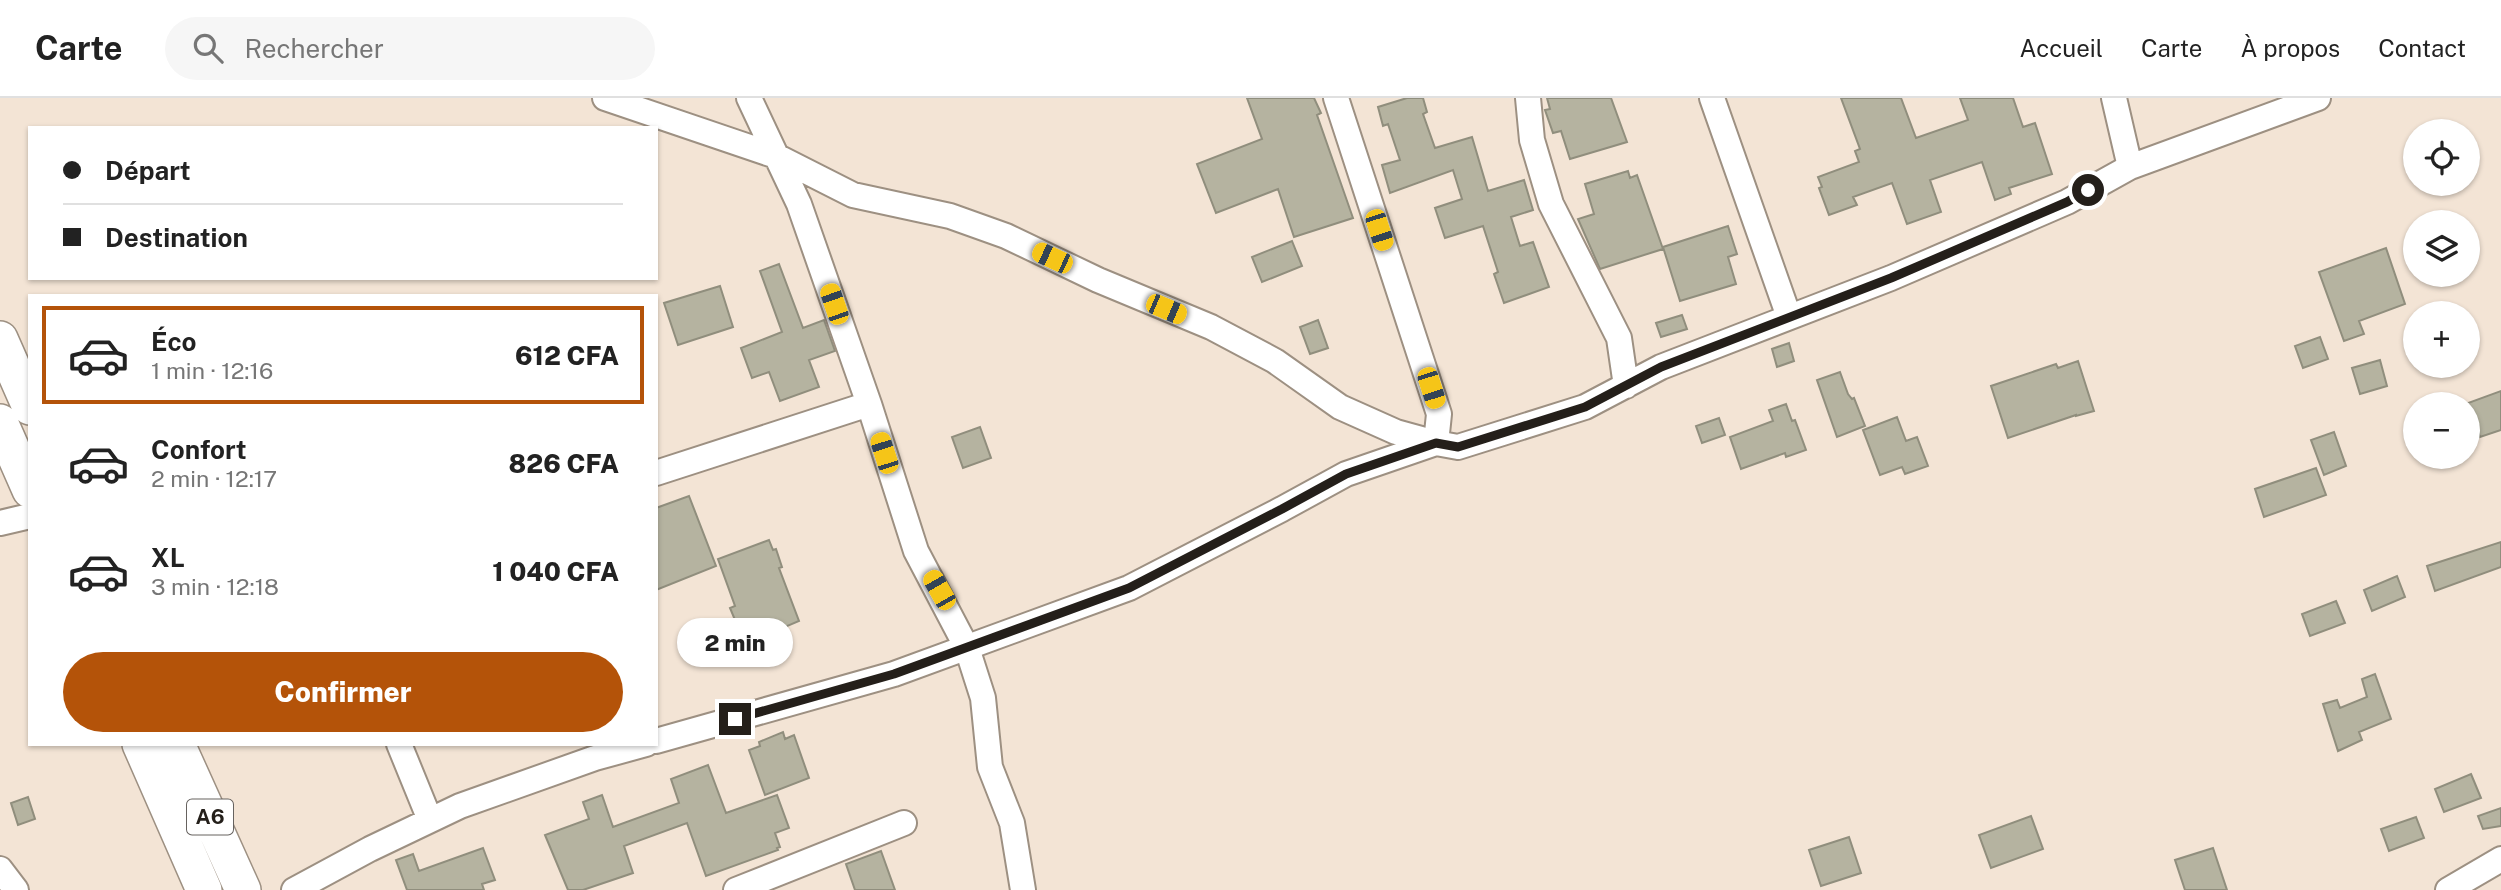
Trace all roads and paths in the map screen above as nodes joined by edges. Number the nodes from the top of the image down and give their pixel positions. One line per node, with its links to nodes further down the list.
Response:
1 (605, 98): 8 (street)
2 (750, 98): 8 (street)
3 (1336, 98): 16 (street)
4 (1528, 98): 12 (street)
5 (1712, 98): 10 (street)
6 (2114, 98): 9 (street)
7 (2318, 98): 9 (street)
8 (776, 156): 14 (street); 16 (street)
9 (2130, 167): 10 (street)
10 (1789, 317): 12 (street)
11 (0, 339): 13 (highway)
12 (1626, 386): 16 (street)
13 (28, 402)
14 (869, 404): 17 (street); 21 (street)
15 (0, 422): 18 (highway)
16 (1436, 443): 21 (street)
17 (658, 472)
18 (28, 485)
19 (28, 516): 20 (street)
20 (0, 523)
21 (967, 648): 22 (street); 36 (street)
22 (658, 740)
23 (142, 746): 32 (highway, A6)
24 (178, 746): 33 (highway, A6)
25 (400, 746): 27 (street)
26 (639, 746): 27 (street)
27 (429, 820): 34 (street)
28 (904, 823): 35 (street)
29 (2501, 859): 37 (street)
30 (0, 869): 31 (street)
31 (16, 890)
32 (204, 890)
33 (243, 890)
34 (295, 890)
35 (736, 890)
36 (1023, 890)
37 (2448, 890)

